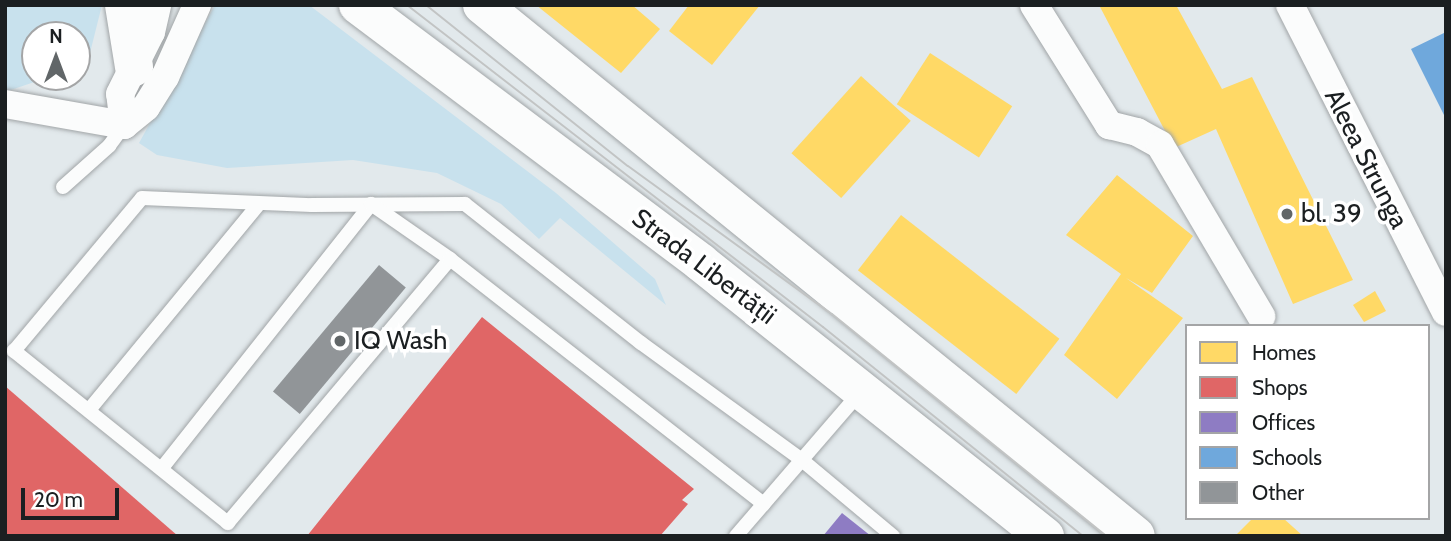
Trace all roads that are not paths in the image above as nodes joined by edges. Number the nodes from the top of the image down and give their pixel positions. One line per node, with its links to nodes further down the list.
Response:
1 (124, 5): 8 (main road)
2 (157, 5): 8 (street)
3 (197, 5): 10 (street)
4 (358, 5): 17 (main road, Strada Libertății)
5 (482, 5): 25 (main road)
6 (1034, 5): 16 (street)
7 (1290, 5): 15 (street, Aleea Strunga)
8 (134, 67): 10 (street)
9 (5, 104): 10 (street)
10 (124, 125): 11 (lane)
11 (63, 187)
12 (259, 204): 13 (lane); 18 (lane); 18 (lane)
13 (371, 204): 14 (lane); 19 (lane); 20 (lane)
14 (450, 259): 20 (lane); 21 (lane)
15 (1446, 312)
16 (1261, 316)
17 (863, 389): 19 (lane); 24 (main road, Strada Libertății)
18 (89, 410): 20 (lane)
19 (802, 460): 21 (lane); 23 (lane)
20 (162, 468)
21 (764, 504): 22 (lane)
22 (736, 536)
23 (893, 536)
24 (1045, 536)
25 (1136, 536)

